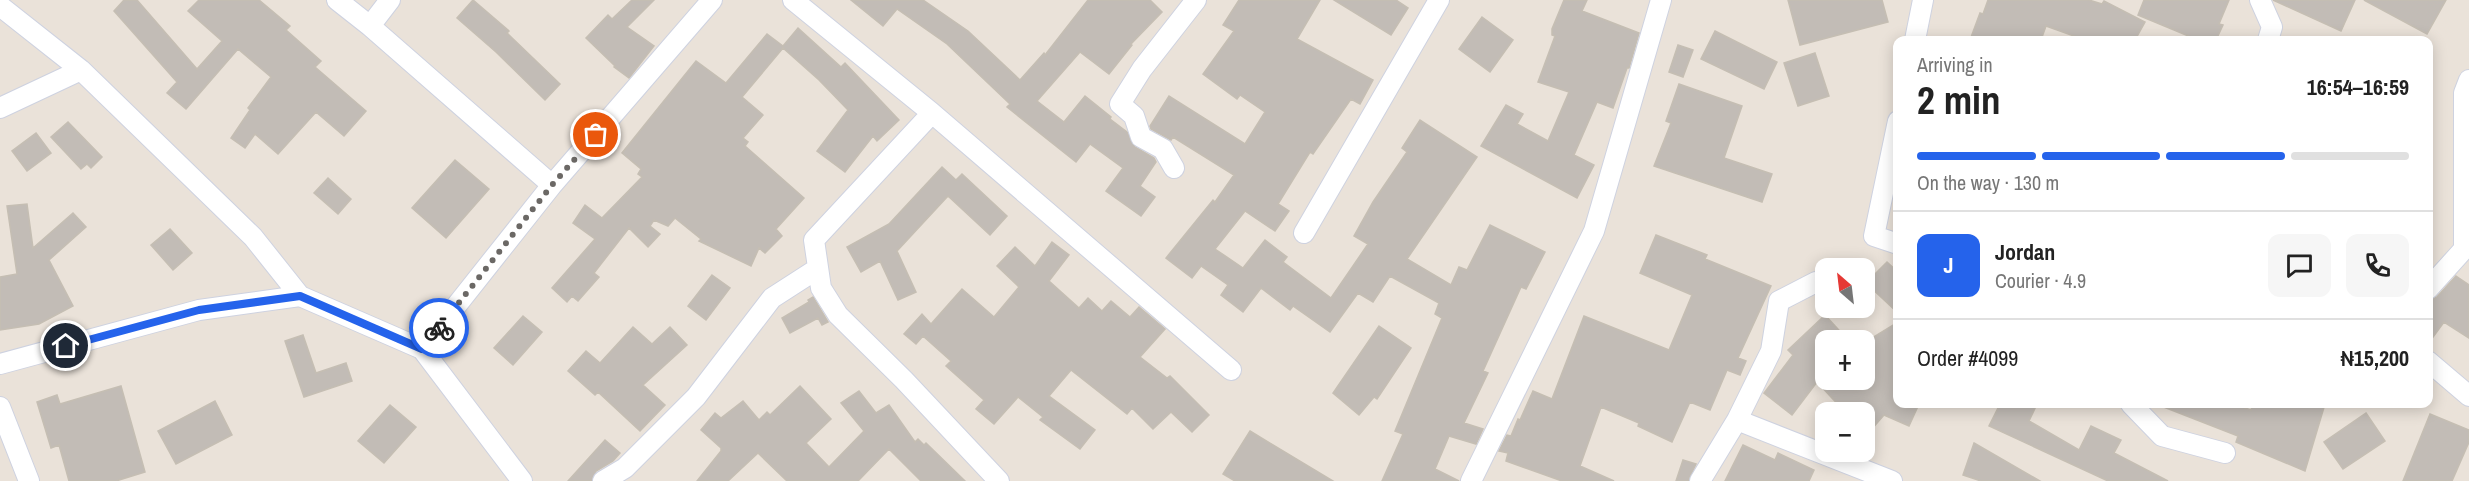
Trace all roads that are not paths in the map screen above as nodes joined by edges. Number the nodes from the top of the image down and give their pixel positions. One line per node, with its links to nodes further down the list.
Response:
1 (337, 0): 11 (street)
2 (390, 0): 11 (street)
3 (712, 0): 20 (street)
4 (793, 0): 17 (street)
5 (1197, 0): 19 (street)
6 (1439, 0): 21 (street)
7 (1661, 0): 40 (street)
8 (1923, 0): 12 (street)
9 (2260, 0): 13 (street)
10 (0, 6): 14 (street)
11 (370, 26): 20 (street)
12 (1916, 36)
13 (2269, 36)
14 (81, 70): 16 (street); 26 (street)
15 (2469, 80): 25 (street)
16 (0, 108)
17 (932, 113): 23 (street); 30 (street)
18 (1893, 145): 22 (street)
19 (1173, 168)
20 (552, 185): 27 (street)
21 (1304, 233)
22 (1893, 242)
23 (817, 269): 38 (street); 39 (street)
24 (1815, 283): 34 (street)
25 (2433, 283)
26 (300, 296): 27 (street); 28 (street)
27 (422, 349): 37 (street)
28 (0, 364)
29 (2433, 365): 31 (street)
30 (1232, 370)
31 (2469, 396)
32 (0, 406): 36 (street)
33 (2135, 408): 35 (street)
34 (1737, 420): 41 (street); 42 (street)
35 (2225, 453)
36 (29, 481)
37 (522, 481)
38 (603, 481)
39 (999, 481)
40 (1471, 481)
41 (1700, 481)
42 (1892, 481)

